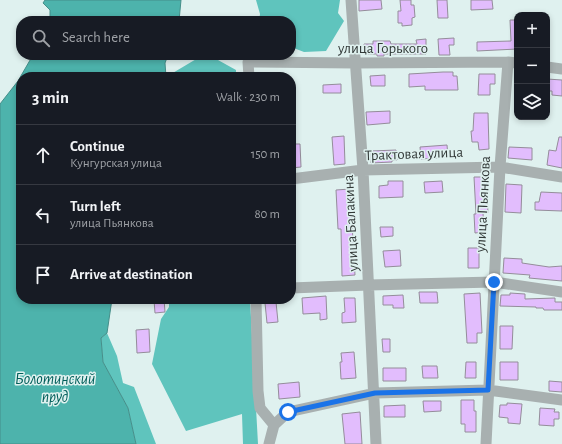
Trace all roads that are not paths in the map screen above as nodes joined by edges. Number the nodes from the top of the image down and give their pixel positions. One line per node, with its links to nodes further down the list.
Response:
1 (351, 0): 3 (street, улица Балакина)
2 (512, 62): 3 (street, улица Горького); 7 (street, улица Пьянкова)
3 (355, 63): 6 (street, улица Горького); 8 (street, улица Балакина)
4 (550, 67): 5 (street)
5 (562, 69)
6 (249, 72)
7 (500, 167): 8 (street, Трактовая улица); 9 (street, Трактовая улица); 11 (street, улица Пьянкова)
8 (363, 170): 10 (street, Трактовая улица); 12 (street, улица Балакина)
9 (562, 177)
10 (296, 178)
11 (494, 282): 12 (street); 14 (street); 16 (street, улица Пьянкова)
12 (369, 285): 13 (street); 17 (street, улица Балакина)
13 (296, 288)
14 (562, 292)
15 (256, 304): 19 (street)
16 (488, 390): 17 (street); 18 (street); 22 (street, улица Пьянкова)
17 (375, 393): 19 (street); 21 (street, улица Балакина)
18 (562, 400)
19 (274, 425): 20 (street)
20 (269, 444)
21 (376, 444)
22 (486, 444)

